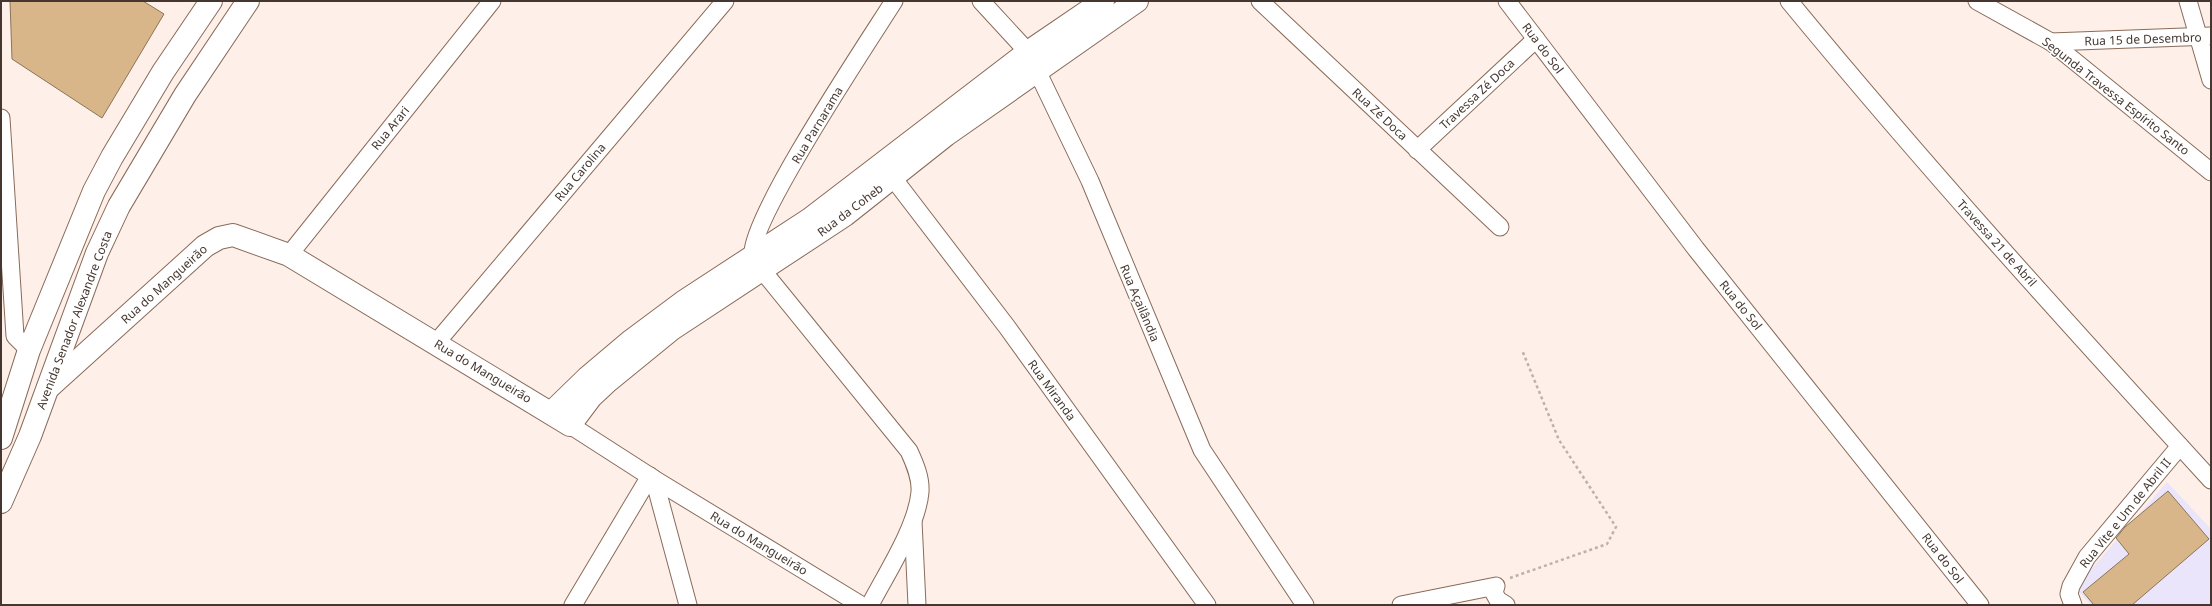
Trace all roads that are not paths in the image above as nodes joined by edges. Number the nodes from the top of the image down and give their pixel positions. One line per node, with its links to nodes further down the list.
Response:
1 (248, 1): 14 (street, Avenida Senador Alexandre Costa)
2 (492, 1): 25 (street, Rua Arari)
3 (725, 1): 30 (street, Rua Carolina)
4 (894, 1): 26 (street, Rua Parnarama)
5 (981, 1): 18 (street, Rua Açailândia)
6 (1103, 1): 18 (street, Rua da Coheb)
7 (1136, 1): 18 (street, Rua da Coheb)
8 (1260, 1): 21 (street, Rua Zé Doca)
9 (1507, 1): 16 (street, Rua do Sol)
10 (1789, 1): 38 (street, Travessa 21 de Abril)
11 (1977, 1): 17 (street, Segunda Travessa Espírito Santo)
12 (2188, 1): 15 (street)
13 (206, 9): 14 (street); 28 (street)
14 (226, 34): 29 (street, Avenida Senador Alexandre Costa)
15 (2205, 36): 17 (street, Rua 15 de Desembro); 19 (street)
16 (1536, 38): 21 (street, Travessa Zé Doca); 52 (street, Rua do Sol)
17 (2051, 42): 22 (street, Segunda Travessa Espírito Santo)
18 (1032, 61): 23 (street, Rua da Coheb); 26 (street, Rua da Coheb); 49 (street, Rua Açailândia)
19 (2211, 80)
20 (1, 118): 28 (street)
21 (1417, 150): 24 (street, Rua Zé Doca)
22 (2211, 172)
23 (893, 178): 26 (street, Rua da Coheb); 48 (street, Rua Miranda)
24 (1500, 227)
25 (289, 255): 27 (street, Rua do Mangueirão); 30 (street, Rua do Mangueirão)
26 (757, 263): 34 (street, Rua da Coheb); 35 (street, Rua da Coheb); 42 (street)
27 (111, 332): 29 (street, Rua do Mangueirão); 32 (street, Rua do Mangueirão)
28 (15, 339): 31 (street)
29 (66, 339): 32 (street, Avenida Senador Alexandre Costa)
30 (436, 343): 34 (street, Rua do Mangueirão)
31 (20, 380): 33 (street); 36 (street)
32 (48, 388): 37 (street, Avenida Senador Alexandre Costa)
33 (1, 394)
34 (551, 413): 35 (street, Rua do Mangueirão)
35 (570, 425): 39 (street, Rua do Mangueirão)
36 (2, 430): 37 (street)
37 (30, 436): 41 (street, Avenida Senador Alexandre Costa)
38 (2180, 446): 40 (street, Travessa 21 de Abril); 53 (street, Rua Vite e Um de Abril II)
39 (652, 477): 43 (street); 44 (street); 45 (street, Rua do Mangueirão)
40 (2211, 480)
41 (1, 502)
42 (913, 521): 46 (street); 47 (street)
43 (574, 605)
44 (688, 605)
45 (861, 605)
46 (870, 605)
47 (917, 605)
48 (1207, 605)
49 (1304, 605)
50 (1401, 605): 51 (street)
51 (1506, 605)
52 (1980, 605)
53 (2073, 605)

